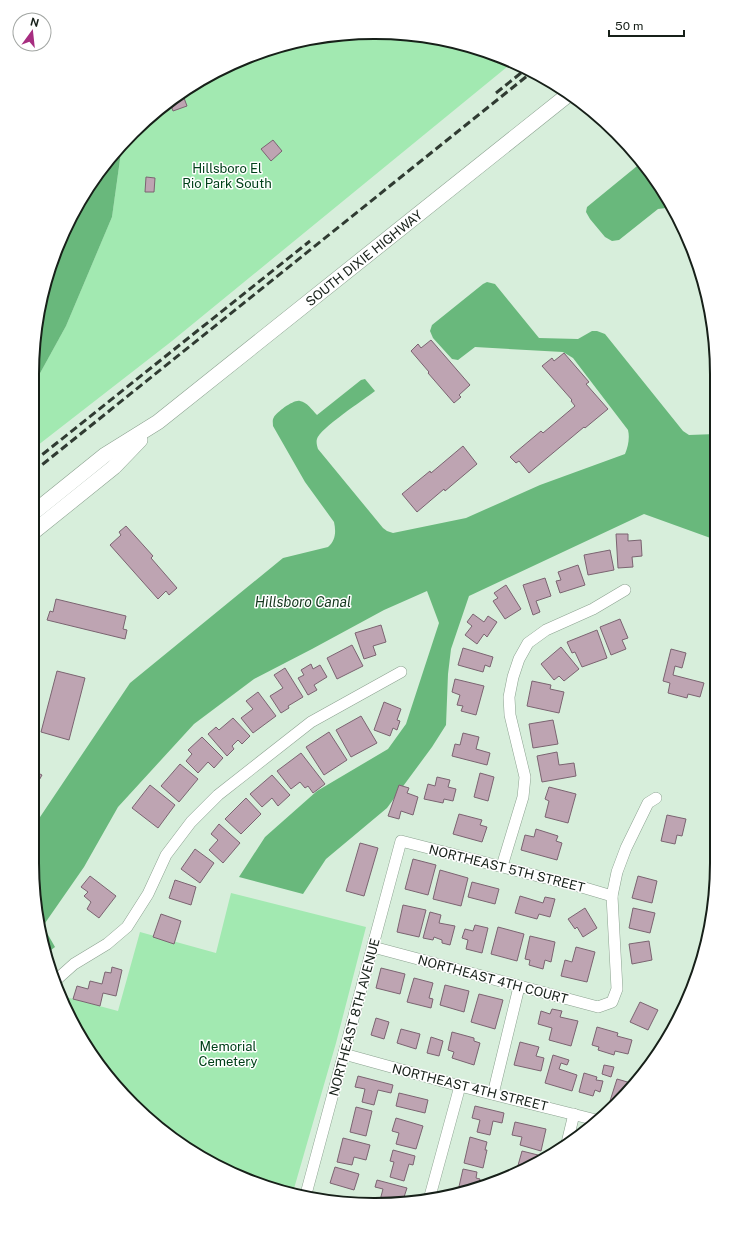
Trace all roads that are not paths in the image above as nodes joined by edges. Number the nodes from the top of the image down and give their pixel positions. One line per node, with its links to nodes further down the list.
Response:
1 (564, 98): 2 (main road, SOUTH DIXIE HIGHWAY)
2 (158, 422): 3 (main road, SOUTH DIXIE HIGHWAY); 4 (main road, SOUTH DIXIE HIGHWAY)
3 (39, 507)
4 (39, 527)
5 (625, 590): 9 (street)
6 (401, 672): 12 (street)
7 (656, 798): 10 (street)
8 (401, 841): 9 (street, NORTHEAST 5TH STREET); 11 (street, NORTHEAST 8TH AVENUE)
9 (502, 866): 10 (street, NORTHEAST 5TH STREET)
10 (612, 896): 13 (street, NORTHEAST 4TH COURT)
11 (373, 947): 13 (street, NORTHEAST 4TH COURT); 14 (street, NORTHEAST 8TH AVENUE)
12 (60, 977)
13 (519, 987): 16 (street)
14 (344, 1054): 15 (street, NORTHEAST 4TH STREET); 20 (street, NORTHEAST 8TH AVENUE)
15 (460, 1086): 16 (street, NORTHEAST 4TH STREET); 21 (street)
16 (493, 1094): 17 (street, NORTHEAST 4TH STREET)
17 (574, 1114): 18 (street, NORTHEAST 4TH STREET); 19 (street)
18 (591, 1119)
19 (569, 1136)
20 (307, 1191)
21 (431, 1193)

